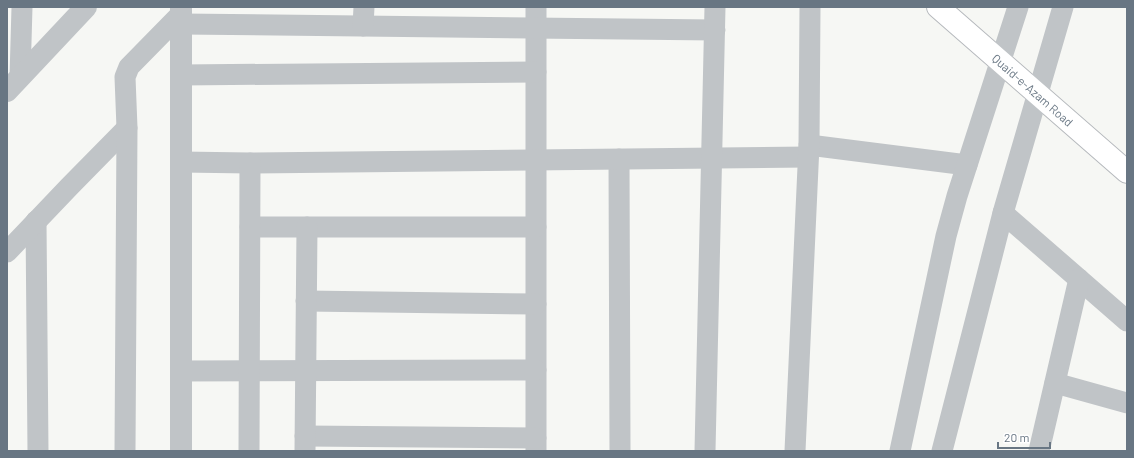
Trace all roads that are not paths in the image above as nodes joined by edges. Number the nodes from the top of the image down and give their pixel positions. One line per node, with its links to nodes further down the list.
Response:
1 (22, 7): 17 (street)
2 (86, 7): 17 (street)
3 (536, 7): 12 (street)
4 (715, 7): 13 (street)
5 (810, 7): 20 (street)
6 (938, 7): 14 (main road, Quaid-e-Azam Road)
7 (960, 7): 14 (main road, Quaid-e-Azam Road)
8 (1018, 7): 14 (street)
9 (1063, 7): 18 (street)
10 (181, 15): 11 (street); 16 (street); 19 (street)
11 (363, 17): 12 (street)
12 (536, 28): 13 (street); 15 (street)
13 (715, 30): 22 (street)
14 (1002, 55): 18 (main road, Quaid-e-Azam Road); 27 (street)
15 (536, 72): 16 (street); 24 (street)
16 (181, 75): 25 (street)
17 (14, 84)
18 (1039, 88): 21 (main road, Quaid-e-Azam Road); 28 (main road, Quaid-e-Azam Road); 29 (street)
19 (127, 128): 30 (street); 48 (street)
20 (809, 151): 22 (street); 27 (street); 53 (street)
21 (1127, 153)
22 (712, 158): 23 (street); 52 (street)
23 (619, 159): 24 (street); 51 (street)
24 (536, 160): 26 (street); 33 (street)
25 (181, 162): 26 (street); 42 (street)
26 (250, 163): 31 (street)
27 (967, 165): 54 (street)
28 (1127, 172)
29 (1003, 213): 35 (street); 55 (street)
30 (36, 221): 34 (street); 47 (street)
31 (250, 227): 32 (street); 39 (street)
32 (307, 227): 33 (street); 36 (street)
33 (536, 227): 37 (street)
34 (7, 252)
35 (1079, 279): 38 (street); 43 (street)
36 (306, 301): 37 (street); 40 (street)
37 (536, 304): 41 (street)
38 (1127, 321)
39 (249, 370): 40 (street); 42 (street); 50 (street)
40 (306, 370): 41 (street); 45 (street)
41 (536, 370): 46 (street)
42 (182, 371): 49 (street)
43 (1055, 384): 44 (street); 56 (street)
44 (1127, 403)
45 (305, 443): 46 (street)
46 (536, 444)
47 (38, 451)
48 (125, 451)
49 (181, 451)
50 (249, 451)
51 (620, 451)
52 (705, 451)
53 (795, 451)
54 (900, 451)
55 (942, 451)
56 (1039, 451)

